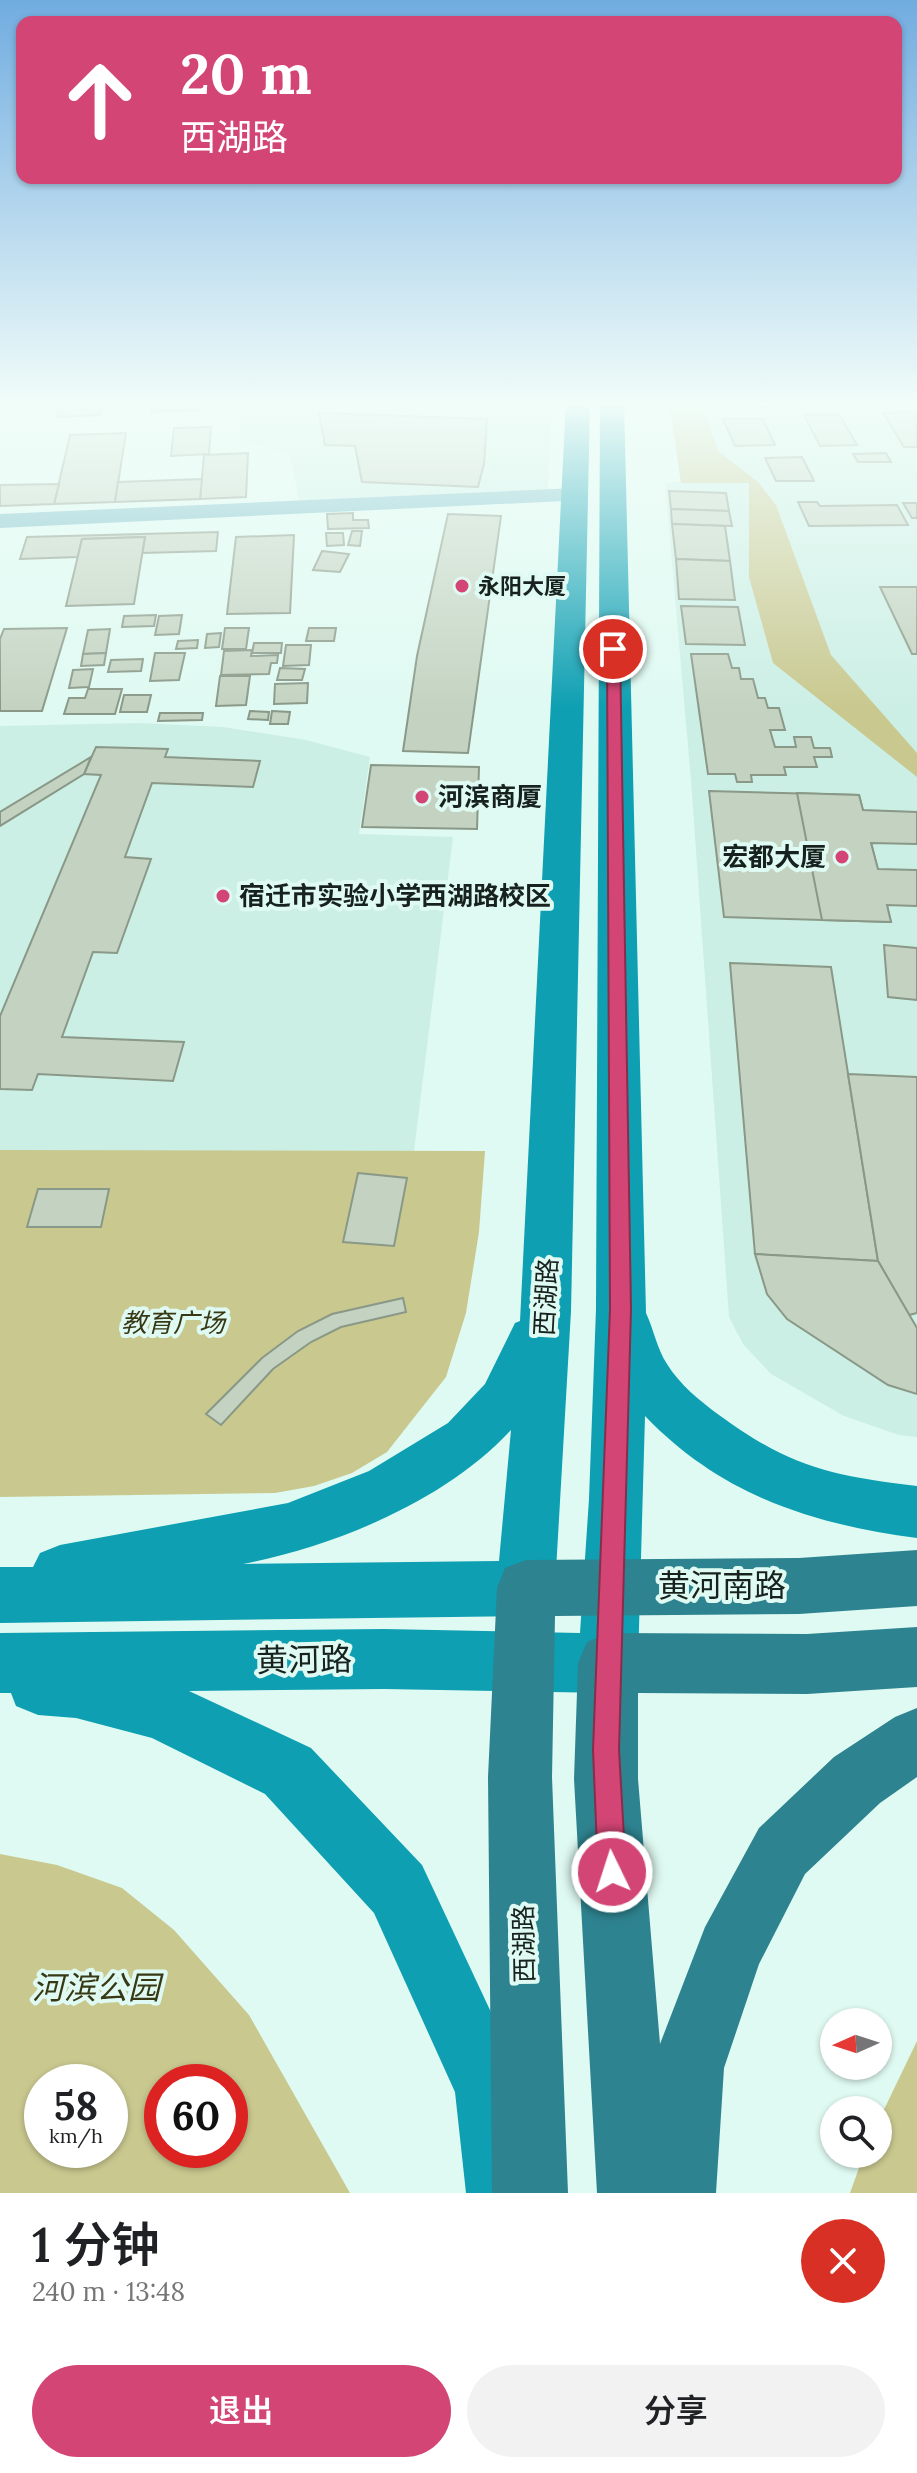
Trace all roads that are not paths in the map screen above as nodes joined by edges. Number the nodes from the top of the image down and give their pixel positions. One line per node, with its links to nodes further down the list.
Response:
1 (391, 503): 4 (street)
2 (576, 503): 6 (main road, 西湖路)
3 (613, 503): 5 (main road)
4 (0, 521)
5 (621, 1309): 7 (main road); 11 (main road)
6 (546, 1311): 9 (main road); 10 (main road, 西湖路)
7 (917, 1512)
8 (917, 1578): 11 (main road, 黄河南路)
9 (0, 1579)
10 (526, 1588): 11 (main road, 黄河南路); 12 (main road); 14 (main road, 西湖路)
11 (611, 1588): 16 (main road)
12 (0, 1595)
13 (917, 1657): 16 (main road)
14 (523, 1661): 15 (main road, 黄河路); 16 (main road, 黄河路); 20 (main road, 西湖路)
15 (0, 1663)
16 (608, 1663): 21 (main road)
17 (0, 1681): 19 (main road)
18 (917, 1739): 22 (main road)
19 (504, 2193)
20 (530, 2193)
21 (635, 2193)
22 (678, 2193)

